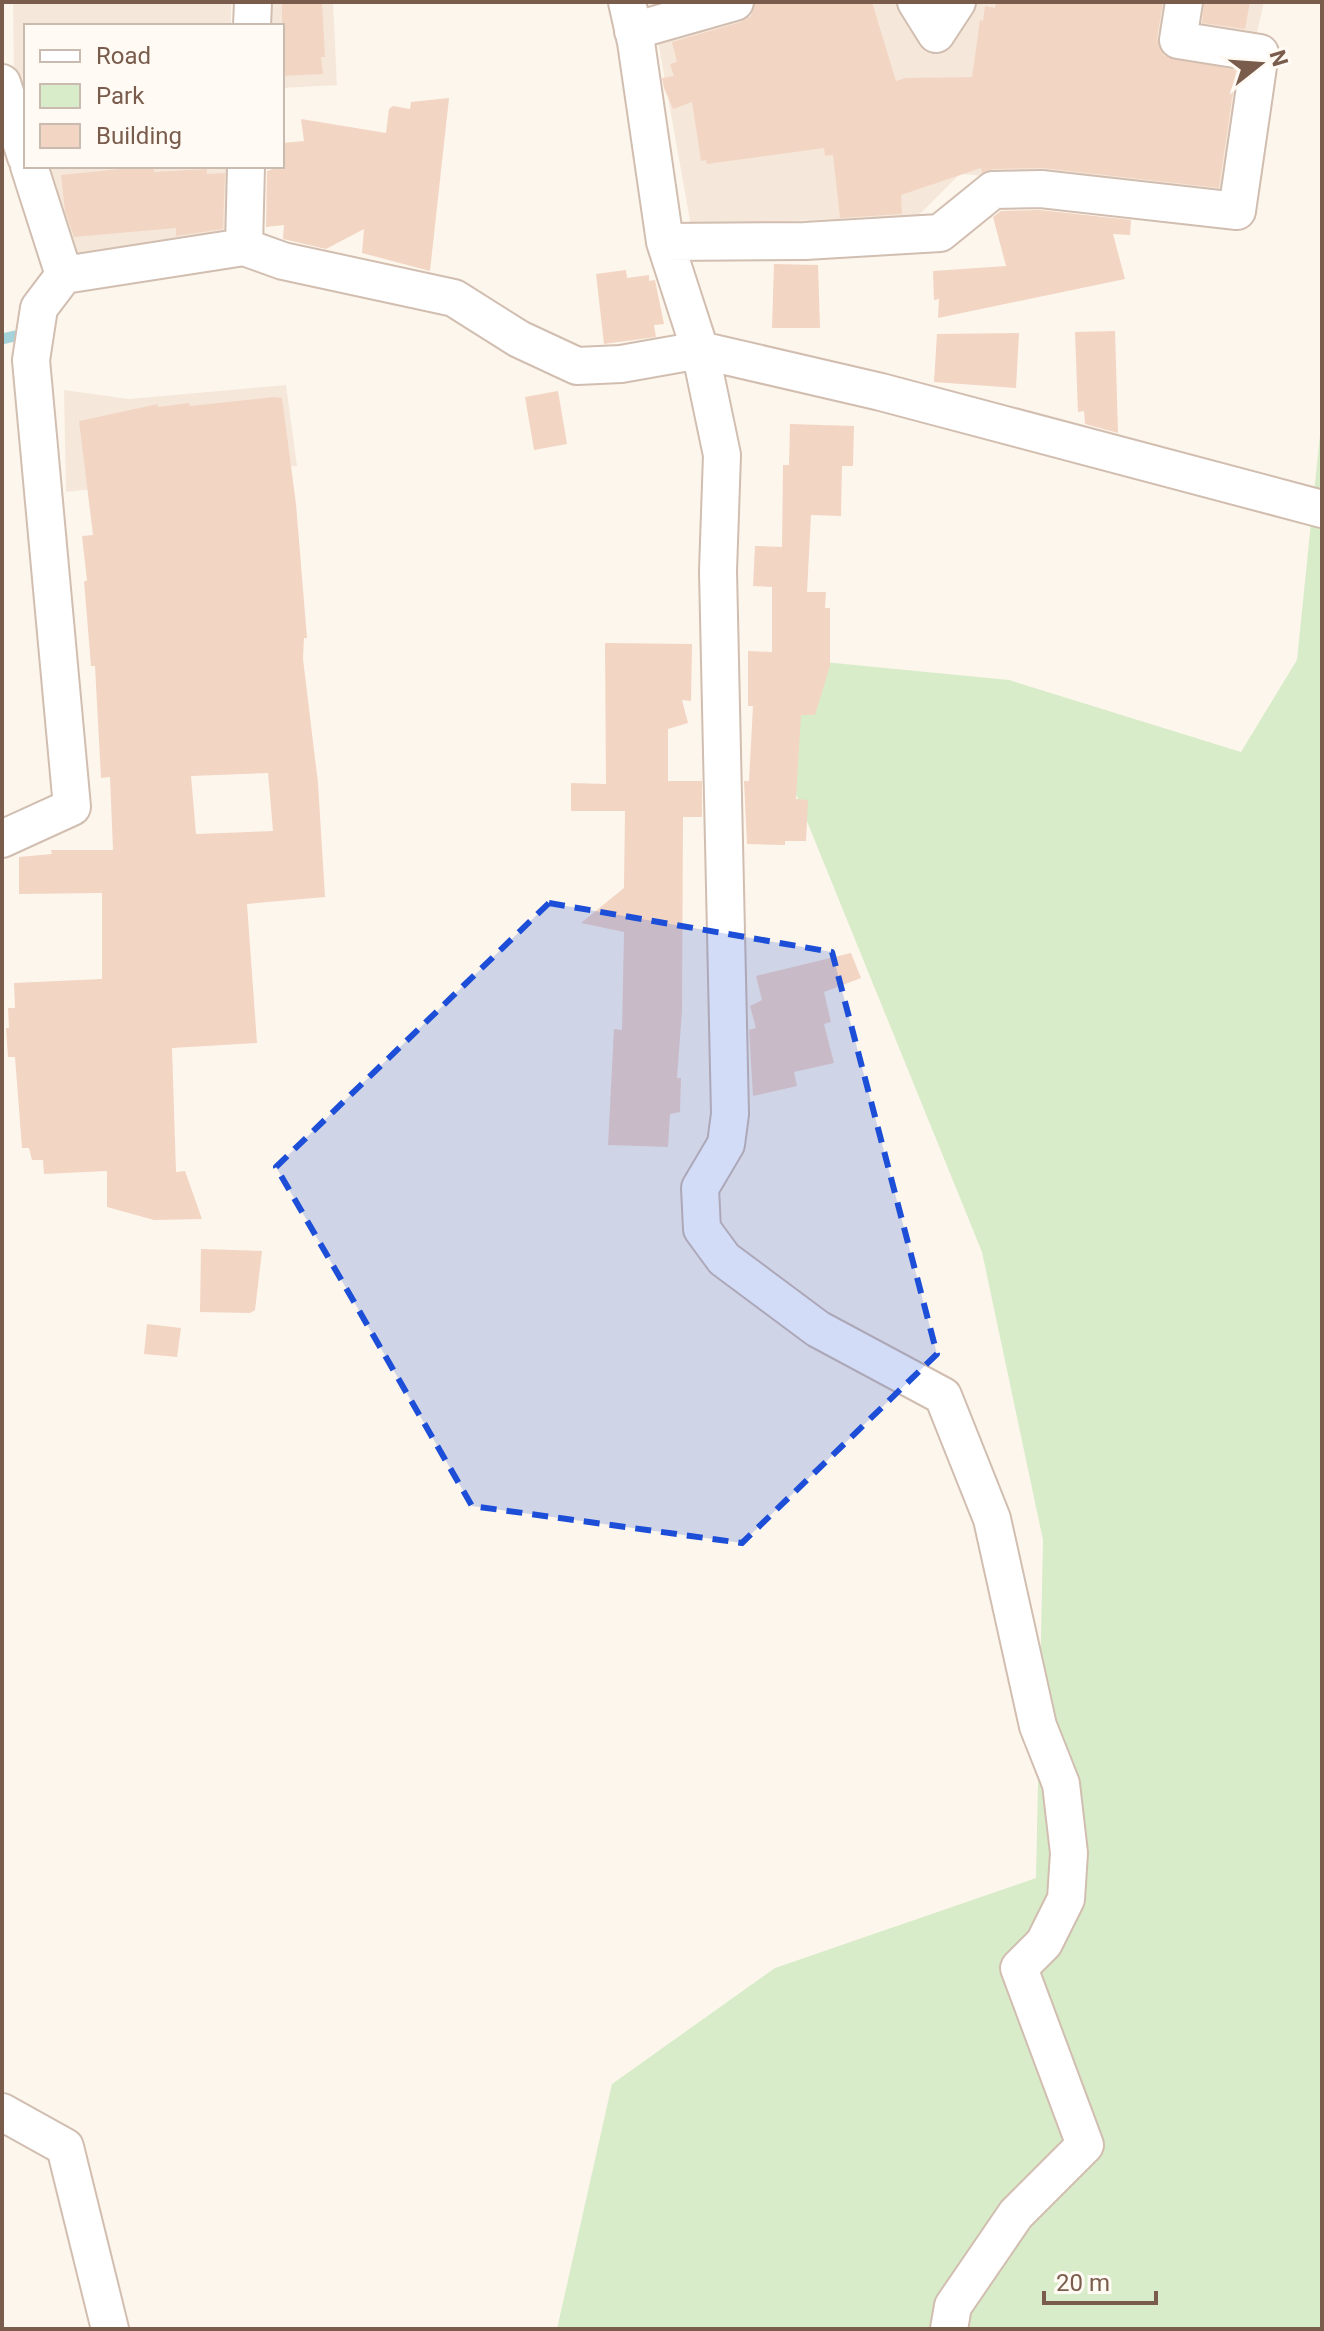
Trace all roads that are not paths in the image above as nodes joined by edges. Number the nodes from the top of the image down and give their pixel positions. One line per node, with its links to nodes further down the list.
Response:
1 (253, 2): 7 (street)
2 (735, 2): 6 (street)
3 (916, 2): 4 (street)
4 (957, 2)
5 (1184, 2): 12 (street)
6 (630, 16): 12 (street)
7 (252, 24)
8 (2, 83): 9 (street)
9 (24, 151)
10 (30, 168): 14 (street)
11 (246, 168): 13 (street)
12 (665, 242): 15 (street)
13 (244, 247): 14 (street); 15 (street)
14 (64, 275): 17 (street)
15 (700, 350): 16 (street); 20 (street)
16 (1322, 509)
17 (2, 839)
18 (2, 2112): 19 (street)
19 (110, 2329)
20 (949, 2329)

